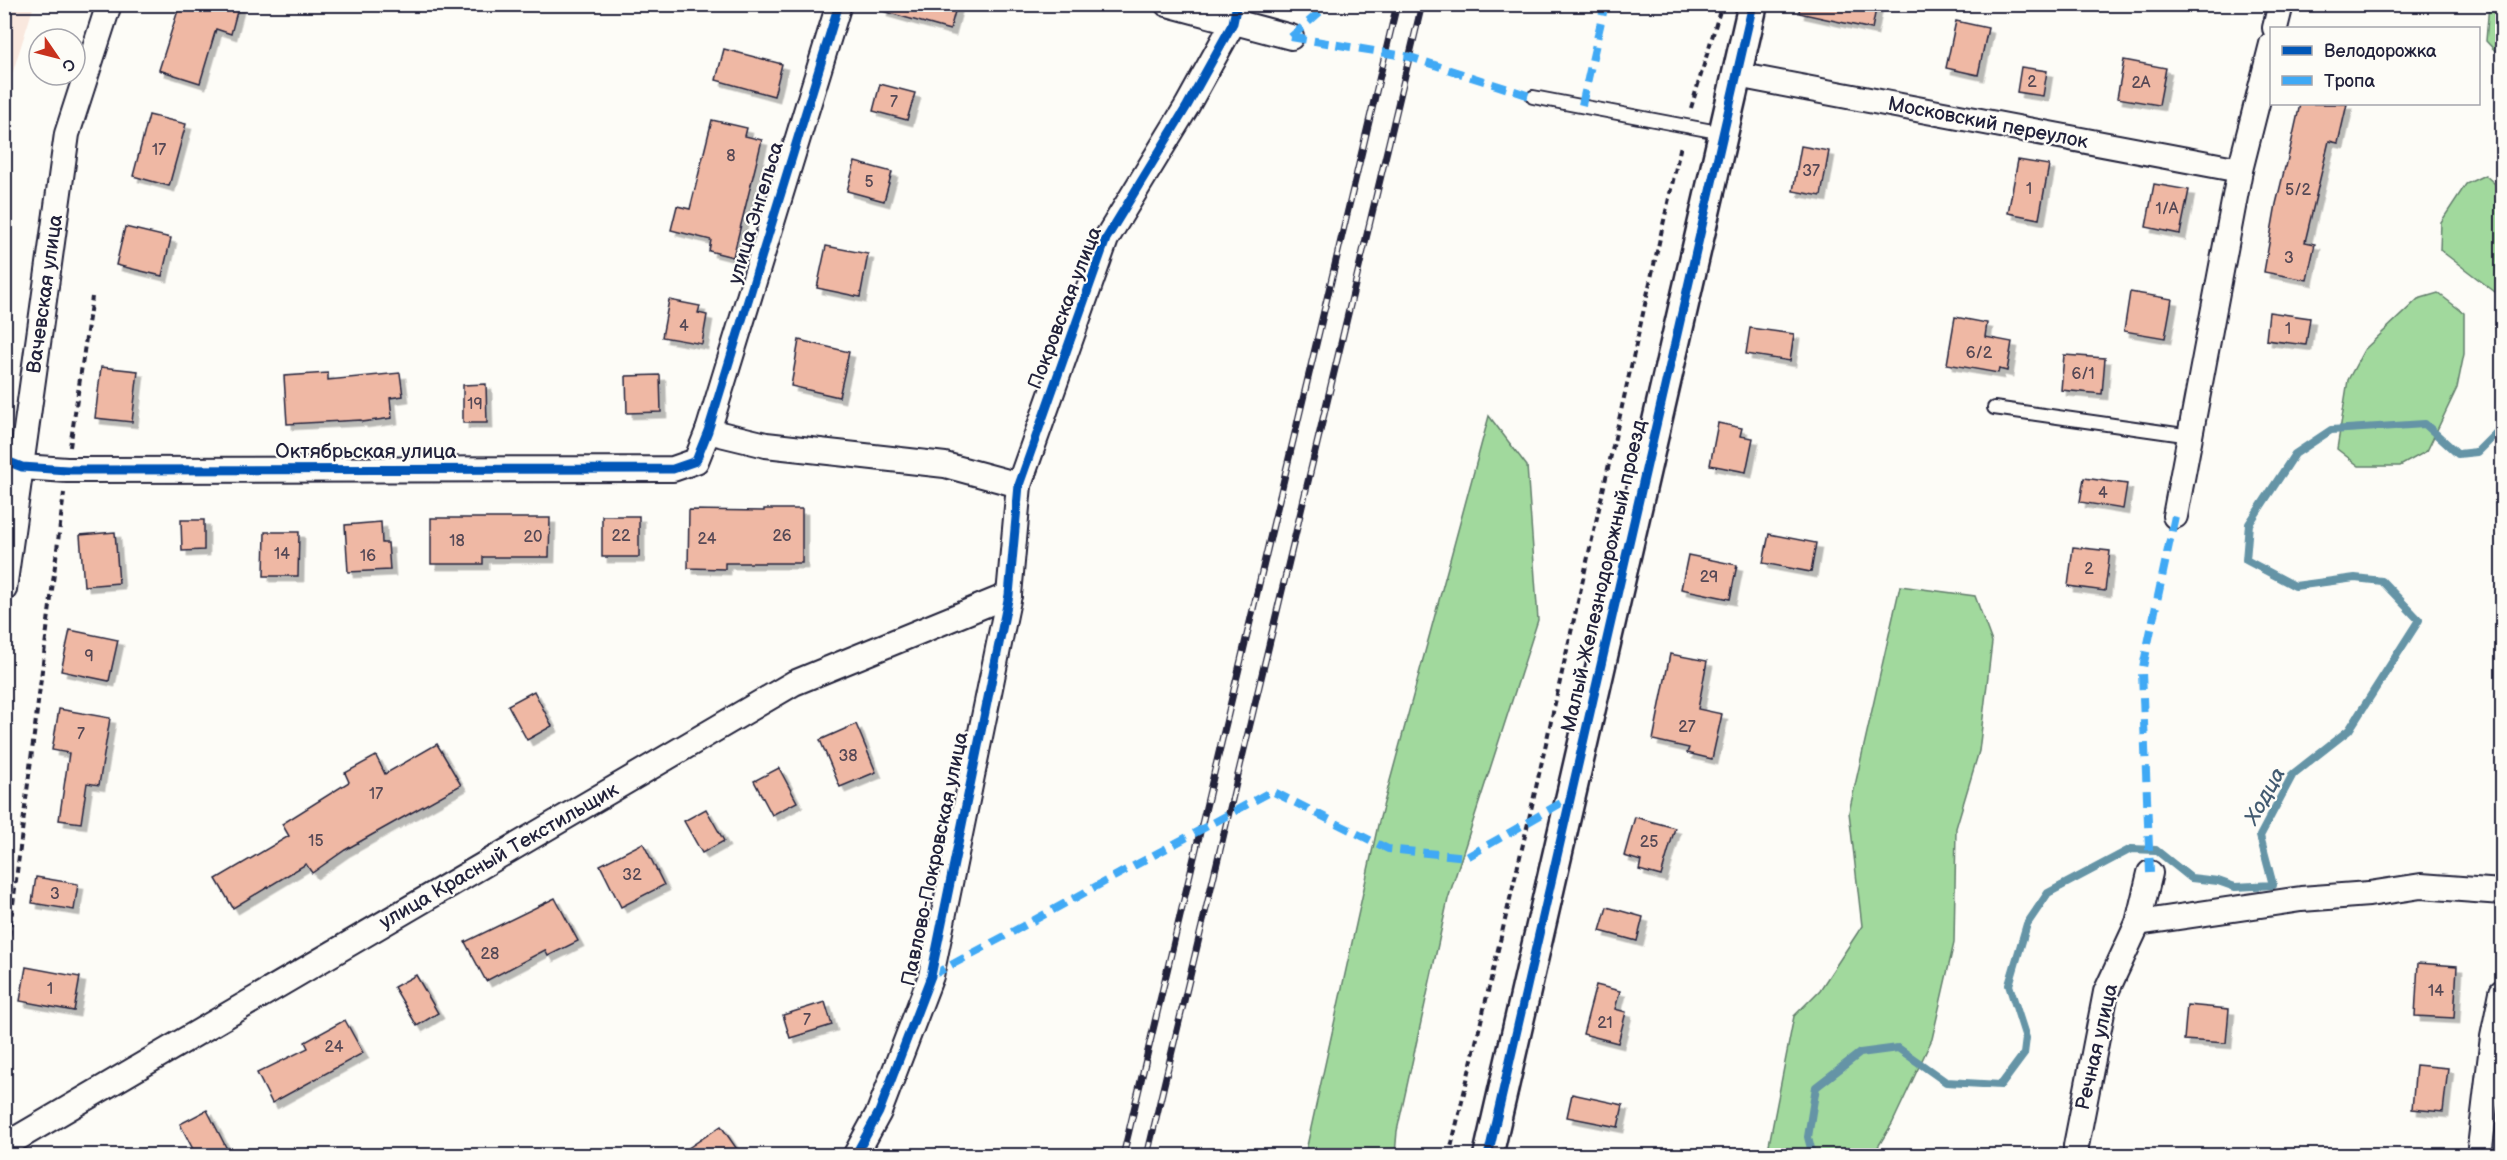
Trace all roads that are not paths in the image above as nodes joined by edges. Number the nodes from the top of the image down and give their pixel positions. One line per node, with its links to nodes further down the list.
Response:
1 (109, 4): 17 (street, Вачевская улица)
2 (839, 4): 15 (street, улица Энгельса)
3 (1167, 4): 6 (street)
4 (1754, 4): 10 (street, Малый Железнодорожный проезд)
5 (2282, 4): 7 (street)
6 (1235, 14): 8 (street); 18 (street, Покровская улица)
7 (2276, 27)
8 (1291, 37)
9 (2270, 48): 13 (street)
10 (1737, 75): 12 (street, Малый Железнодорожный проезд); 13 (street, Московский переулок)
11 (1533, 97): 12 (lane)
12 (1723, 133): 28 (street, Малый Железнодорожный проезд)
13 (2240, 170): 16 (street)
14 (1994, 408): 16 (lane)
15 (708, 431): 17 (street, Октябрьская улица); 18 (street)
16 (2191, 436): 19 (street)
17 (13, 463): 20 (street, Вачевская улица)
18 (1019, 485): 21 (street, Покровская улица)
19 (2175, 516)
20 (4, 589)
21 (1009, 595): 26 (street, улица Красный Текстильщик); 27 (street, Павлово-Покровская улица)
22 (2150, 873): 24 (street, Речная улица)
23 (2502, 892): 24 (street)
24 (2138, 923): 29 (street, Речная улица)
25 (2502, 992): 30 (street)
26 (4, 1146)
27 (855, 1155)
28 (1488, 1155)
29 (2076, 1155)
30 (2479, 1155)

